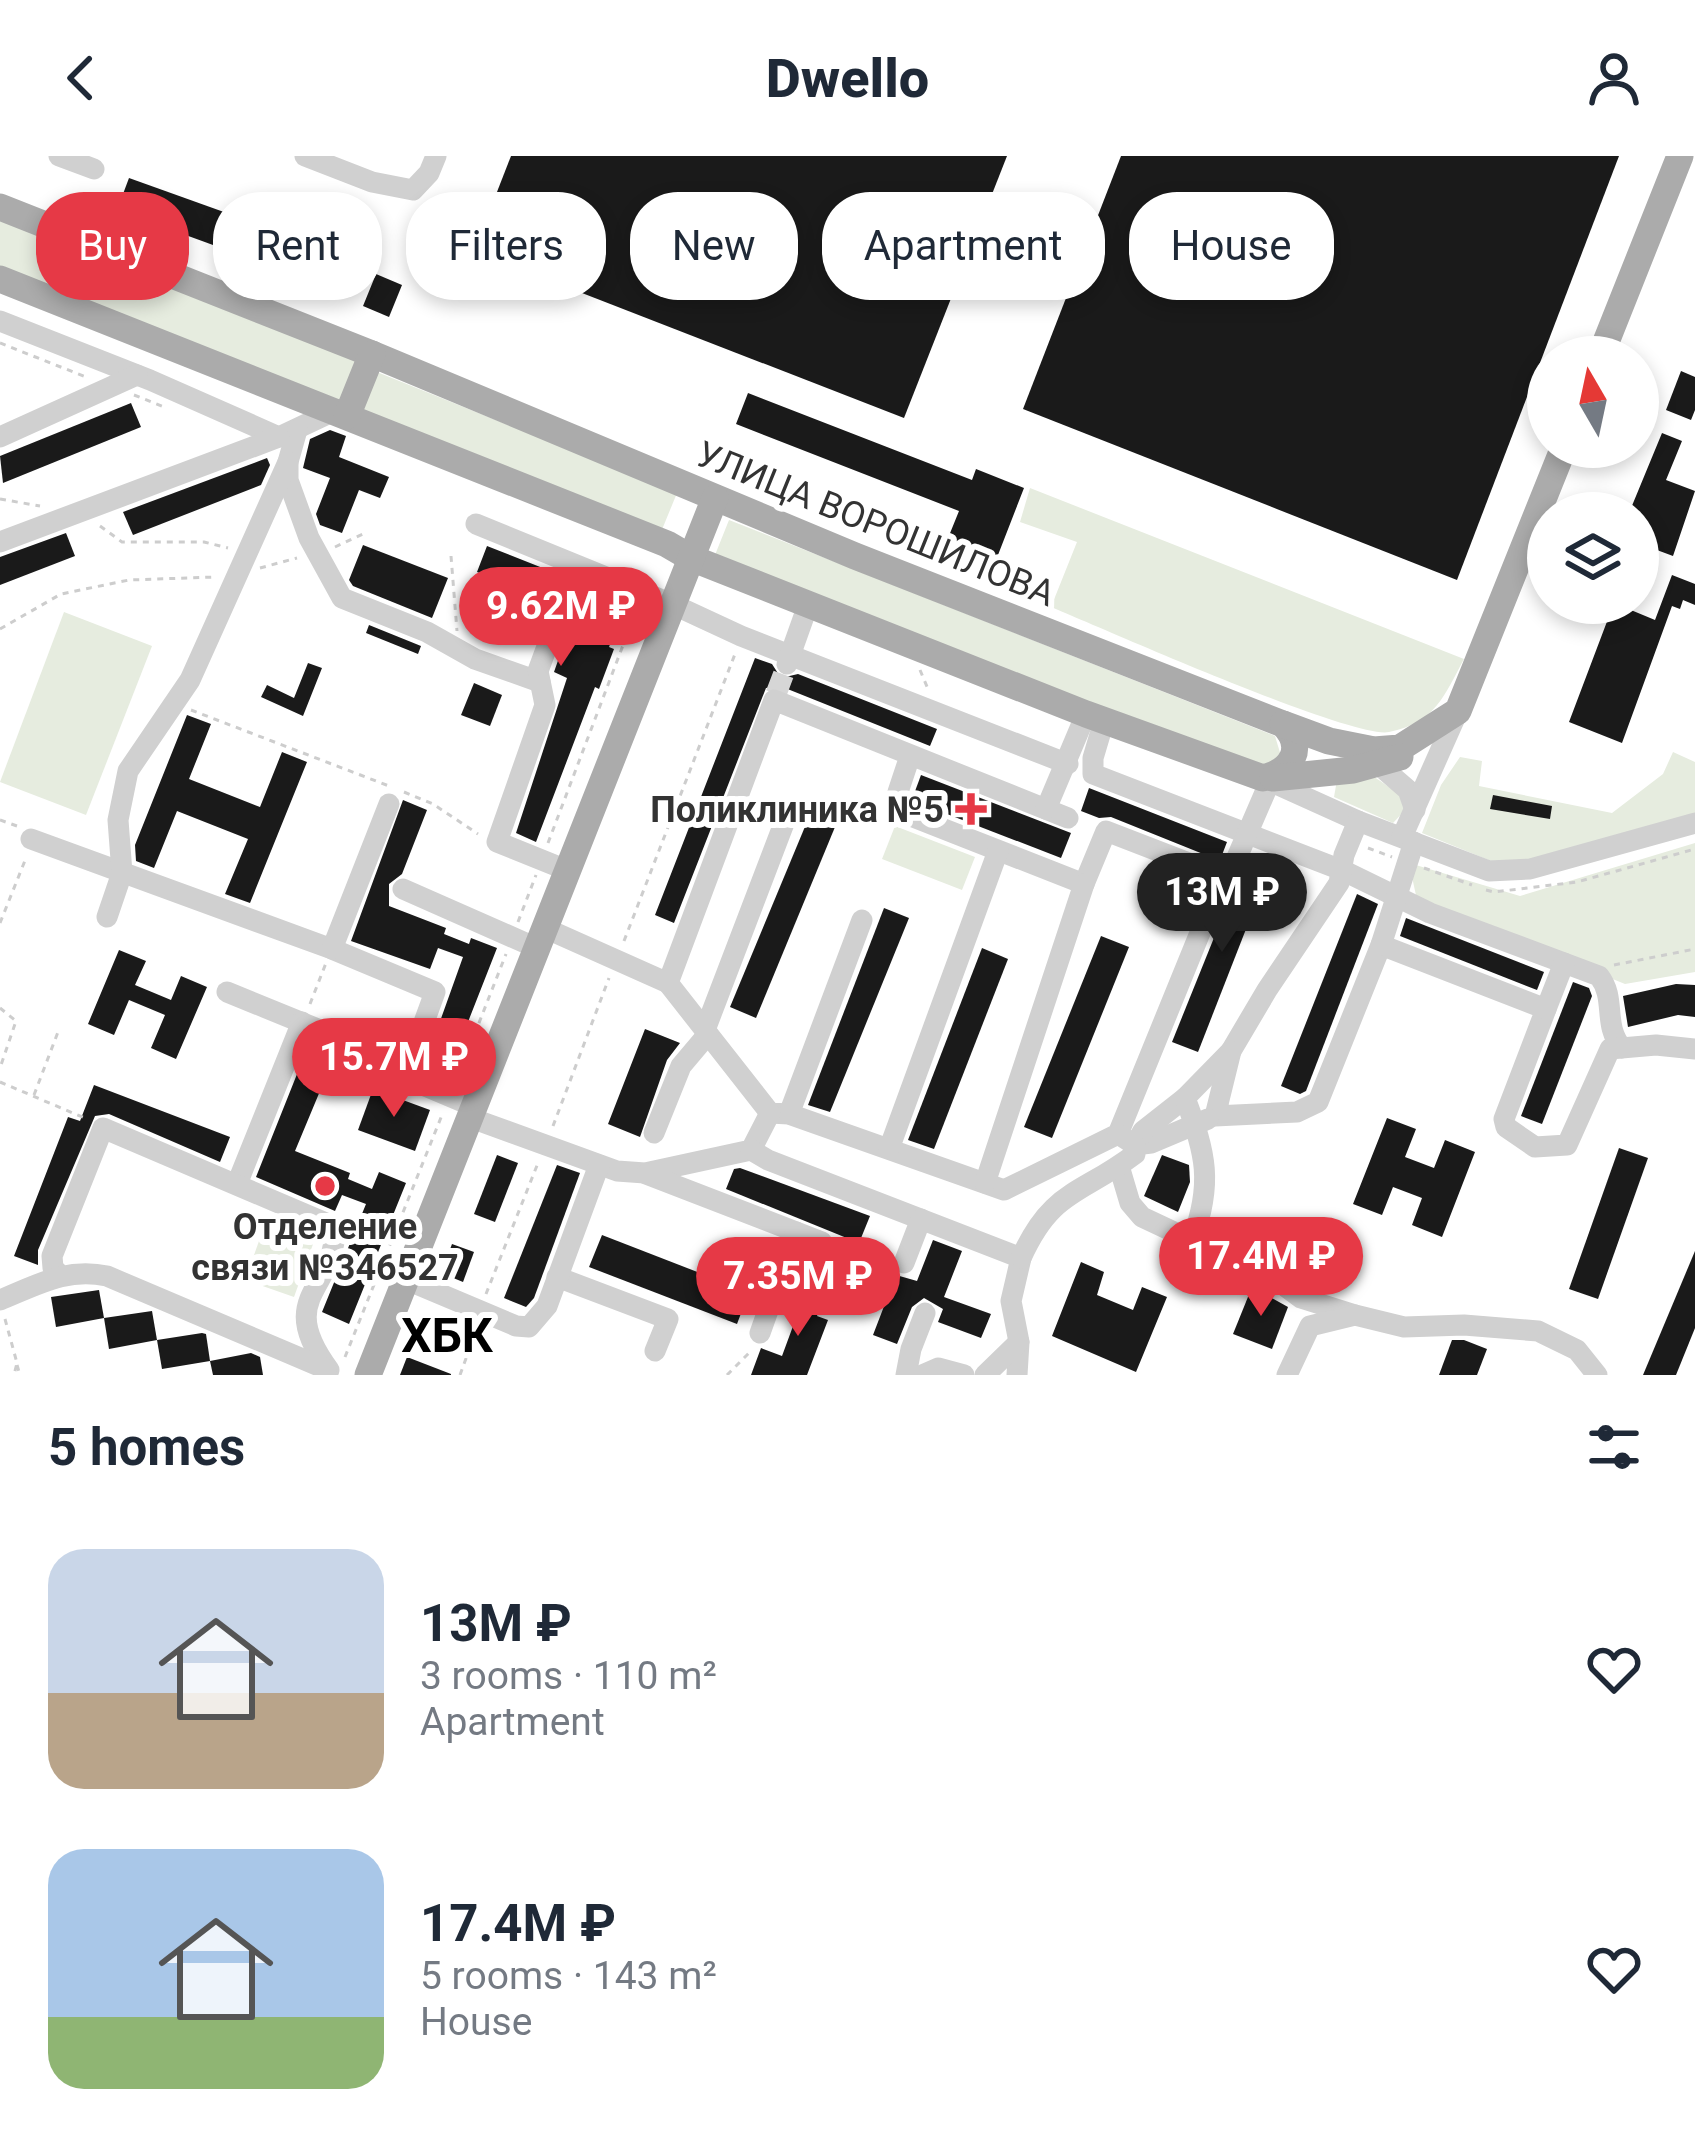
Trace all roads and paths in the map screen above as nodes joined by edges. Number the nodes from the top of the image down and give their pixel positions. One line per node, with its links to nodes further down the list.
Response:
1 (59, 156): 5 (street)
2 (305, 156): 3 (street)
3 (436, 156)
4 (1681, 156): 10 (main road)
5 (94, 169)
6 (0, 207): 12 (main road, УЛИЦА ВОРОШИЛОВА)
7 (0, 279): 14 (main road)
8 (0, 321): 9 (street)
9 (26, 332): 11 (street); 13 (street)
10 (1608, 336)
11 (0, 342)
12 (372, 354): 14 (main road); 19 (main road, УЛИЦА ВОРОШИЛОВА)
13 (137, 375): 15 (street); 16 (street)
14 (340, 414): 15 (street); 27 (main road)
15 (288, 434): 17 (street); 21 (street)
16 (0, 437)
17 (288, 462): 25 (street); 28 (street)
18 (1556, 468): 40 (main road)
19 (715, 498): 27 (main road); 43 (main road, УЛИЦА ВОРОШИЛОВА)
20 (0, 499): 21 (path)
21 (76, 513): 24 (street); 28 (path)
22 (476, 524): 29 (street)
23 (363, 534): 25 (path)
24 (0, 542)
25 (316, 552): 28 (path); 35 (street)
26 (451, 556): 35 (path)
27 (691, 558): 30 (main road); 31 (main road)
28 (242, 564): 33 (path); 39 (street)
29 (643, 592): 30 (street); 61 (path)
30 (672, 604): 34 (street); 63 (main road)
31 (808, 605): 37 (street); 42 (main road)
32 (555, 625): 38 (street)
33 (0, 629)
34 (741, 636): 37 (street); 76 (path)
35 (458, 650): 38 (street)
36 (913, 656): 41 (path)
37 (788, 660): 41 (street)
38 (540, 682): 59 (street)
39 (175, 704): 59 (path); 64 (street)
40 (1458, 711): 45 (main road); 50 (street)
41 (939, 714): 46 (street)
42 (1095, 718): 46 (street); 47 (main road); 56 (street)
43 (1283, 724): 45 (main road, УЛИЦА ВОРОШИЛОВА); 47 (main road)
44 (910, 756): 49 (street); 60 (street); 79 (street)
45 (1376, 757): 47 (main road); 50 (street)
46 (1068, 764): 49 (street)
47 (1266, 780): 54 (street); 56 (street)
48 (389, 804): 75 (street)
49 (1046, 809): 52 (street)
50 (1415, 810): 58 (street)
51 (786, 818): 85 (street)
52 (1068, 818)
53 (0, 820): 57 (path)
54 (1358, 821): 58 (street); 62 (street)
55 (1695, 823): 58 (street)
56 (1246, 835): 62 (street); 67 (street)
57 (32, 840): 64 (street); 71 (path)
58 (1408, 840): 68 (street)
59 (497, 842): 61 (street)
60 (998, 851): 65 (street); 101 (street)
61 (542, 860): 63 (street); 72 (path)
62 (1344, 871): 68 (street); 88 (street)
63 (569, 872): 72 (main road)
64 (122, 873): 69 (street); 75 (street)
65 (1084, 884): 67 (street); 106 (street)
66 (403, 889): 72 (street)
67 (1215, 896): 99 (street)
68 (1396, 897): 73 (street); 77 (street)
69 (106, 917)
70 (862, 920): 95 (street)
71 (0, 923)
72 (533, 938): 76 (street); 94 (main road); 94 (path)
73 (1381, 945): 82 (street); 96 (street)
74 (1695, 949): 78 (path)
75 (332, 950): 83 (path); 90 (street)
76 (616, 961): 79 (street); 100 (path)
77 (1564, 963): 78 (street); 82 (street)
78 (1599, 976): 86 (street)
79 (668, 983): 85 (street)
80 (227, 992): 83 (street)
81 (0, 1008): 89 (path)
82 (1546, 1009): 86 (street)
83 (302, 1022): 90 (street); 107 (street)
84 (58, 1032): 92 (path)
85 (706, 1032): 95 (street); 98 (street)
86 (1622, 1048): 87 (street)
87 (1695, 1049)
88 (1232, 1051): 93 (street); 96 (street)
89 (0, 1068)
90 (404, 1078): 94 (street)
91 (0, 1082): 92 (path)
92 (33, 1097): 97 (path)
93 (1185, 1098): 96 (street); 99 (street)
94 (465, 1107): 100 (street); 116 (main road); 124 (path)
95 (780, 1114): 101 (street); 102 (street)
96 (1205, 1120): 99 (street); 110 (street)
97 (103, 1128): 107 (street); 114 (street)
98 (654, 1133)
99 (1126, 1139): 104 (street); 106 (street)
100 (545, 1145): 103 (street); 118 (path)
101 (889, 1149): 106 (street)
102 (751, 1150): 105 (street); 108 (street)
103 (599, 1165): 105 (street); 115 (street)
104 (1119, 1166): 110 (street); 112 (street)
105 (645, 1173): 109 (street)
106 (985, 1183)
107 (237, 1184): 124 (street)
108 (921, 1220): 112 (street); 113 (street)
109 (796, 1232): 111 (street); 121 (street)
110 (1192, 1240): 120 (street)
111 (822, 1242)
112 (1021, 1258): 122 (street)
113 (904, 1263)
114 (60, 1275): 117 (street); 124 (street)
115 (557, 1277): 118 (street); 123 (street)
116 (407, 1280): 118 (street); 126 (main road)
117 (0, 1301): 125 (path)
118 (479, 1311): 127 (path)
119 (925, 1312): 129 (street)
120 (1354, 1315): 134 (street); 135 (street)
121 (760, 1333): 128 (path)
122 (1019, 1342): 132 (street); 133 (street)
123 (655, 1351)
124 (333, 1372)
125 (17, 1375)
126 (368, 1375)
127 (460, 1375)
128 (727, 1375)
129 (906, 1375)
130 (922, 1375): 131 (street)
131 (964, 1375)
132 (985, 1375)
133 (1017, 1375)
134 (1287, 1375)
135 (1597, 1375)

